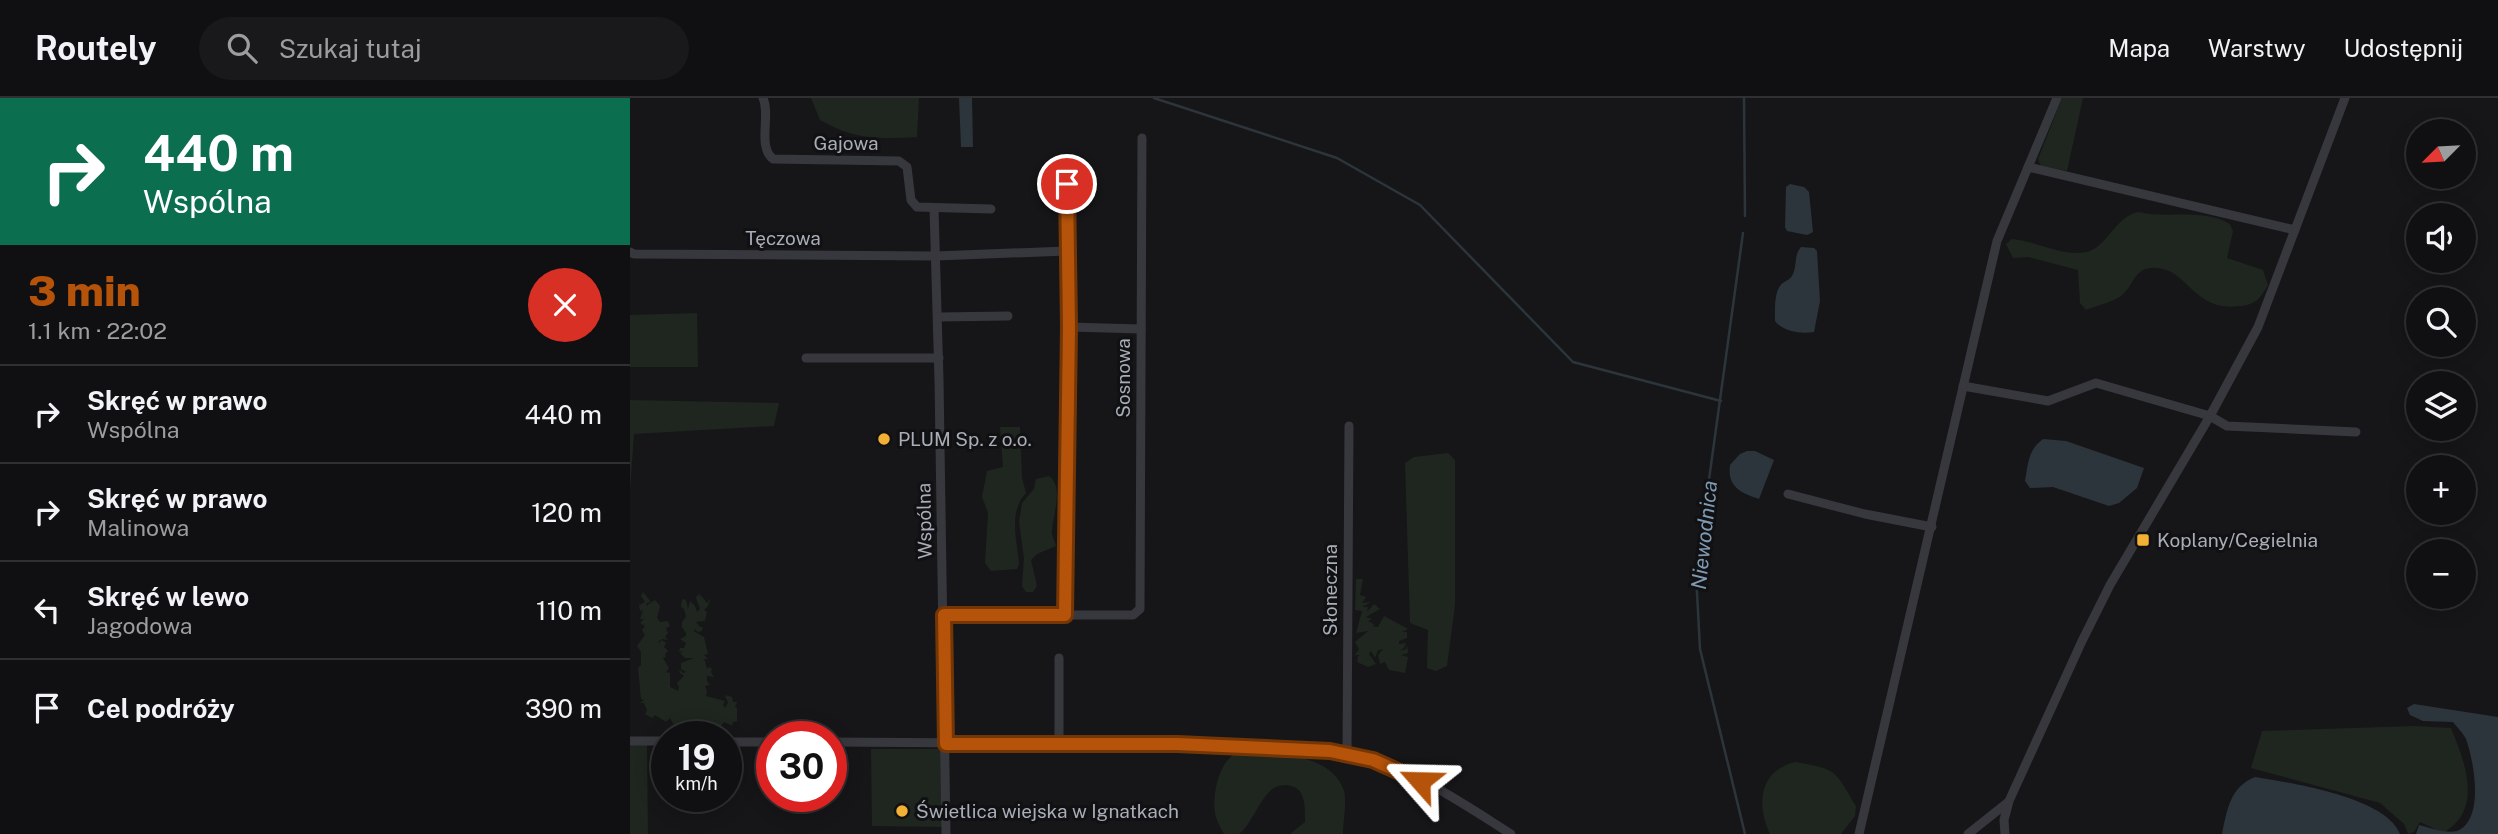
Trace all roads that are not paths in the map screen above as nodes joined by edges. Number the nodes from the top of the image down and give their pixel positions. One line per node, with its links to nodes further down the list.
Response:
1 (763, 98): 7 (street, Gajowa)
2 (2057, 98): 5 (street)
3 (2345, 98): 9 (street)
4 (1142, 138): 16 (street, Sosnowa)
5 (2028, 167): 9 (street); 19 (street)
6 (1067, 184): 10 (street)
7 (934, 208): 8 (street); 12 (street, Wspólna)
8 (991, 209)
9 (2295, 230): 20 (street)
10 (1067, 251): 12 (street, Tęczowa); 15 (street)
11 (630, 252): 12 (street, Tęczowa)
12 (936, 256): 14 (street, Wspólna)
13 (1008, 316): 14 (street)
14 (938, 317): 18 (street, Wspólna)
15 (1069, 327): 16 (street); 26 (street)
16 (1141, 329): 26 (street, Sosnowa)
17 (806, 358): 18 (street)
18 (939, 358): 25 (street, Wspólna)
19 (1963, 386): 20 (street); 24 (street)
20 (2210, 416): 22 (street); 34 (street)
21 (1349, 426): 33 (street, Słoneczna)
22 (2356, 432)
23 (1788, 494): 24 (street)
24 (1932, 527): 40 (street)
25 (944, 615): 26 (street); 32 (street, Wspólna)
26 (1065, 615)
27 (1059, 658): 31 (street)
28 (630, 741): 29 (street)
29 (651, 741)
30 (847, 742): 32 (street)
31 (1059, 743): 32 (street); 33 (street)
32 (946, 744): 38 (street, Wspólna)
33 (1347, 754): 39 (street)
34 (2009, 801): 35 (street); 37 (street)
35 (1987, 820): 36 (street); 37 (street)
36 (1973, 832)
37 (2005, 832)
38 (946, 834)
39 (1511, 834)
40 (1859, 834)

